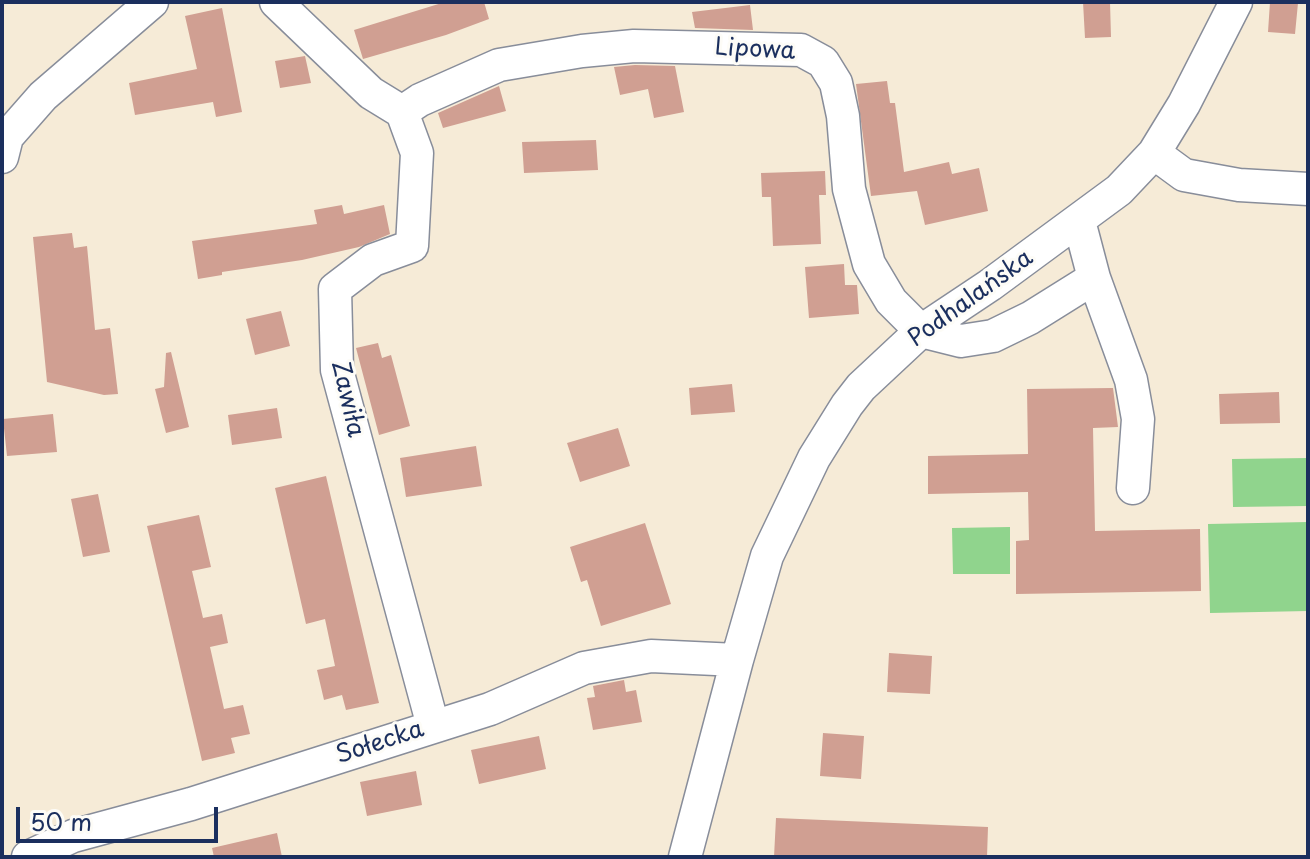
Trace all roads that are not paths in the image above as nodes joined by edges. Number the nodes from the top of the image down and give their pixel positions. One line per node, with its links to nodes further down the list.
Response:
1 (152, 2): 6 (street)
2 (276, 2): 4 (street)
3 (1236, 2): 5 (street, Podhalańska)
4 (402, 112): 10 (street, Lipowa); 13 (street, Zawiła)
5 (1154, 153): 7 (street); 8 (street, Podhalańska)
6 (2, 157)
7 (1308, 189)
8 (1079, 221): 9 (street); 10 (street, Podhalańska)
9 (1094, 278): 10 (street); 11 (street)
10 (921, 331): 12 (street, Podhalańska)
11 (1133, 488)
12 (737, 660): 13 (street, Sołecka); 15 (street, Podhalańska)
13 (433, 726): 14 (street, Sołecka)
14 (28, 857)
15 (685, 857)

